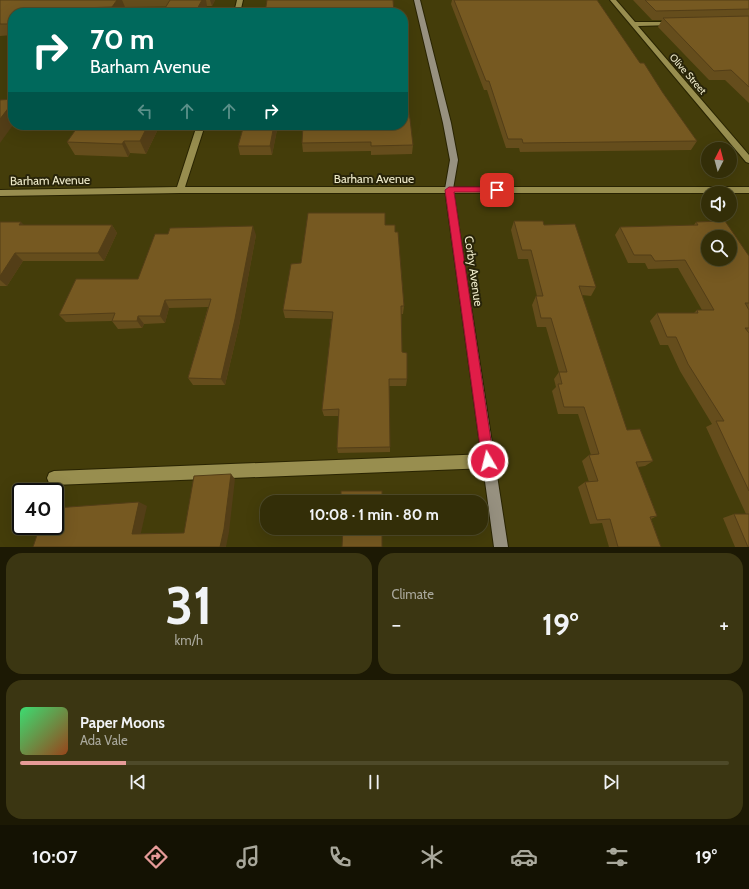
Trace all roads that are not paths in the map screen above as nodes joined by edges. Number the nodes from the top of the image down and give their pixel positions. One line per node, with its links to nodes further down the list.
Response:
1 (417, 0): 8 (street, Corby Avenue)
2 (613, 0): 4 (street, Olive Street)
3 (679, 23): 4 (street)
4 (633, 24): 6 (street, Olive Street)
5 (199, 130): 7 (street)
6 (749, 160)
7 (180, 190): 8 (street, Barham Avenue); 10 (street, Barham Avenue)
8 (449, 190): 9 (street, Barham Avenue); 11 (street, Corby Avenue)
9 (749, 190)
10 (0, 193)
11 (488, 461): 12 (street); 13 (street, Corby Avenue)
12 (54, 478)
13 (501, 547)

